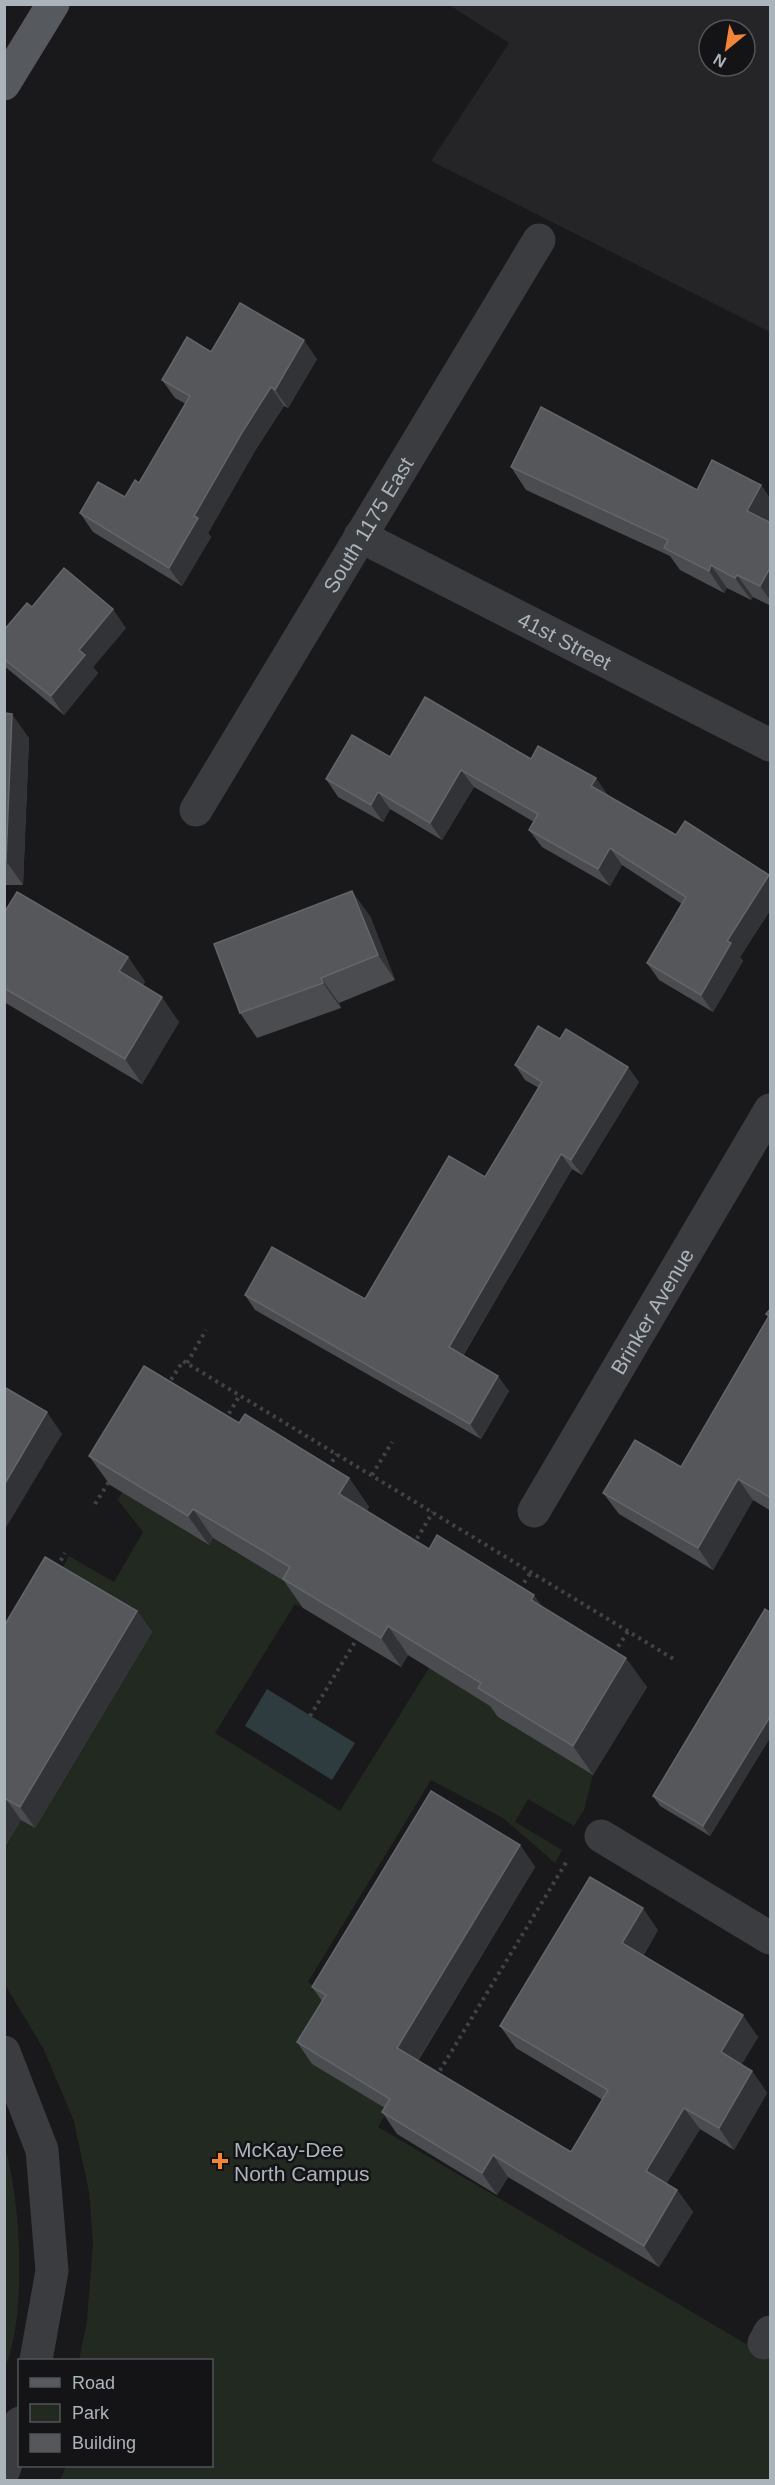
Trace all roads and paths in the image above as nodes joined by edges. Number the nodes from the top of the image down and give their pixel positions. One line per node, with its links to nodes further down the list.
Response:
1 (53, 4): 2 (main road)
2 (4, 84)
3 (539, 240): 4 (street, South 1175 East)
4 (360, 536): 5 (street, 41st Street); 6 (street, South 1175 East)
5 (771, 745)
6 (196, 810)
7 (771, 1110): 19 (street, Brinker Avenue)
8 (206, 1330): 9 (path)
9 (187, 1363): 10 (path); 11 (path)
10 (165, 1389)
11 (240, 1395): 12 (path); 14 (path)
12 (220, 1428)
13 (392, 1442): 17 (path)
14 (337, 1454): 15 (path); 17 (path)
15 (327, 1470)
16 (113, 1475): 18 (path)
17 (372, 1475): 20 (path)
18 (95, 1504)
19 (534, 1510)
20 (433, 1512): 22 (path); 23 (path)
21 (65, 1553): 24 (path)
22 (408, 1554)
23 (531, 1572): 25 (path); 27 (path)
24 (53, 1573)
25 (514, 1598)
26 (362, 1630): 30 (path)
27 (628, 1631): 28 (path); 29 (path)
28 (613, 1655)
29 (677, 1661)
30 (310, 1716)
31 (601, 1836): 33 (street)
32 (567, 1861): 35 (path)
33 (771, 1938)
34 (4, 2052): 36 (street)
35 (433, 2082)
36 (36, 2359)
37 (18, 2429): 38 (street)
38 (4, 2470)

